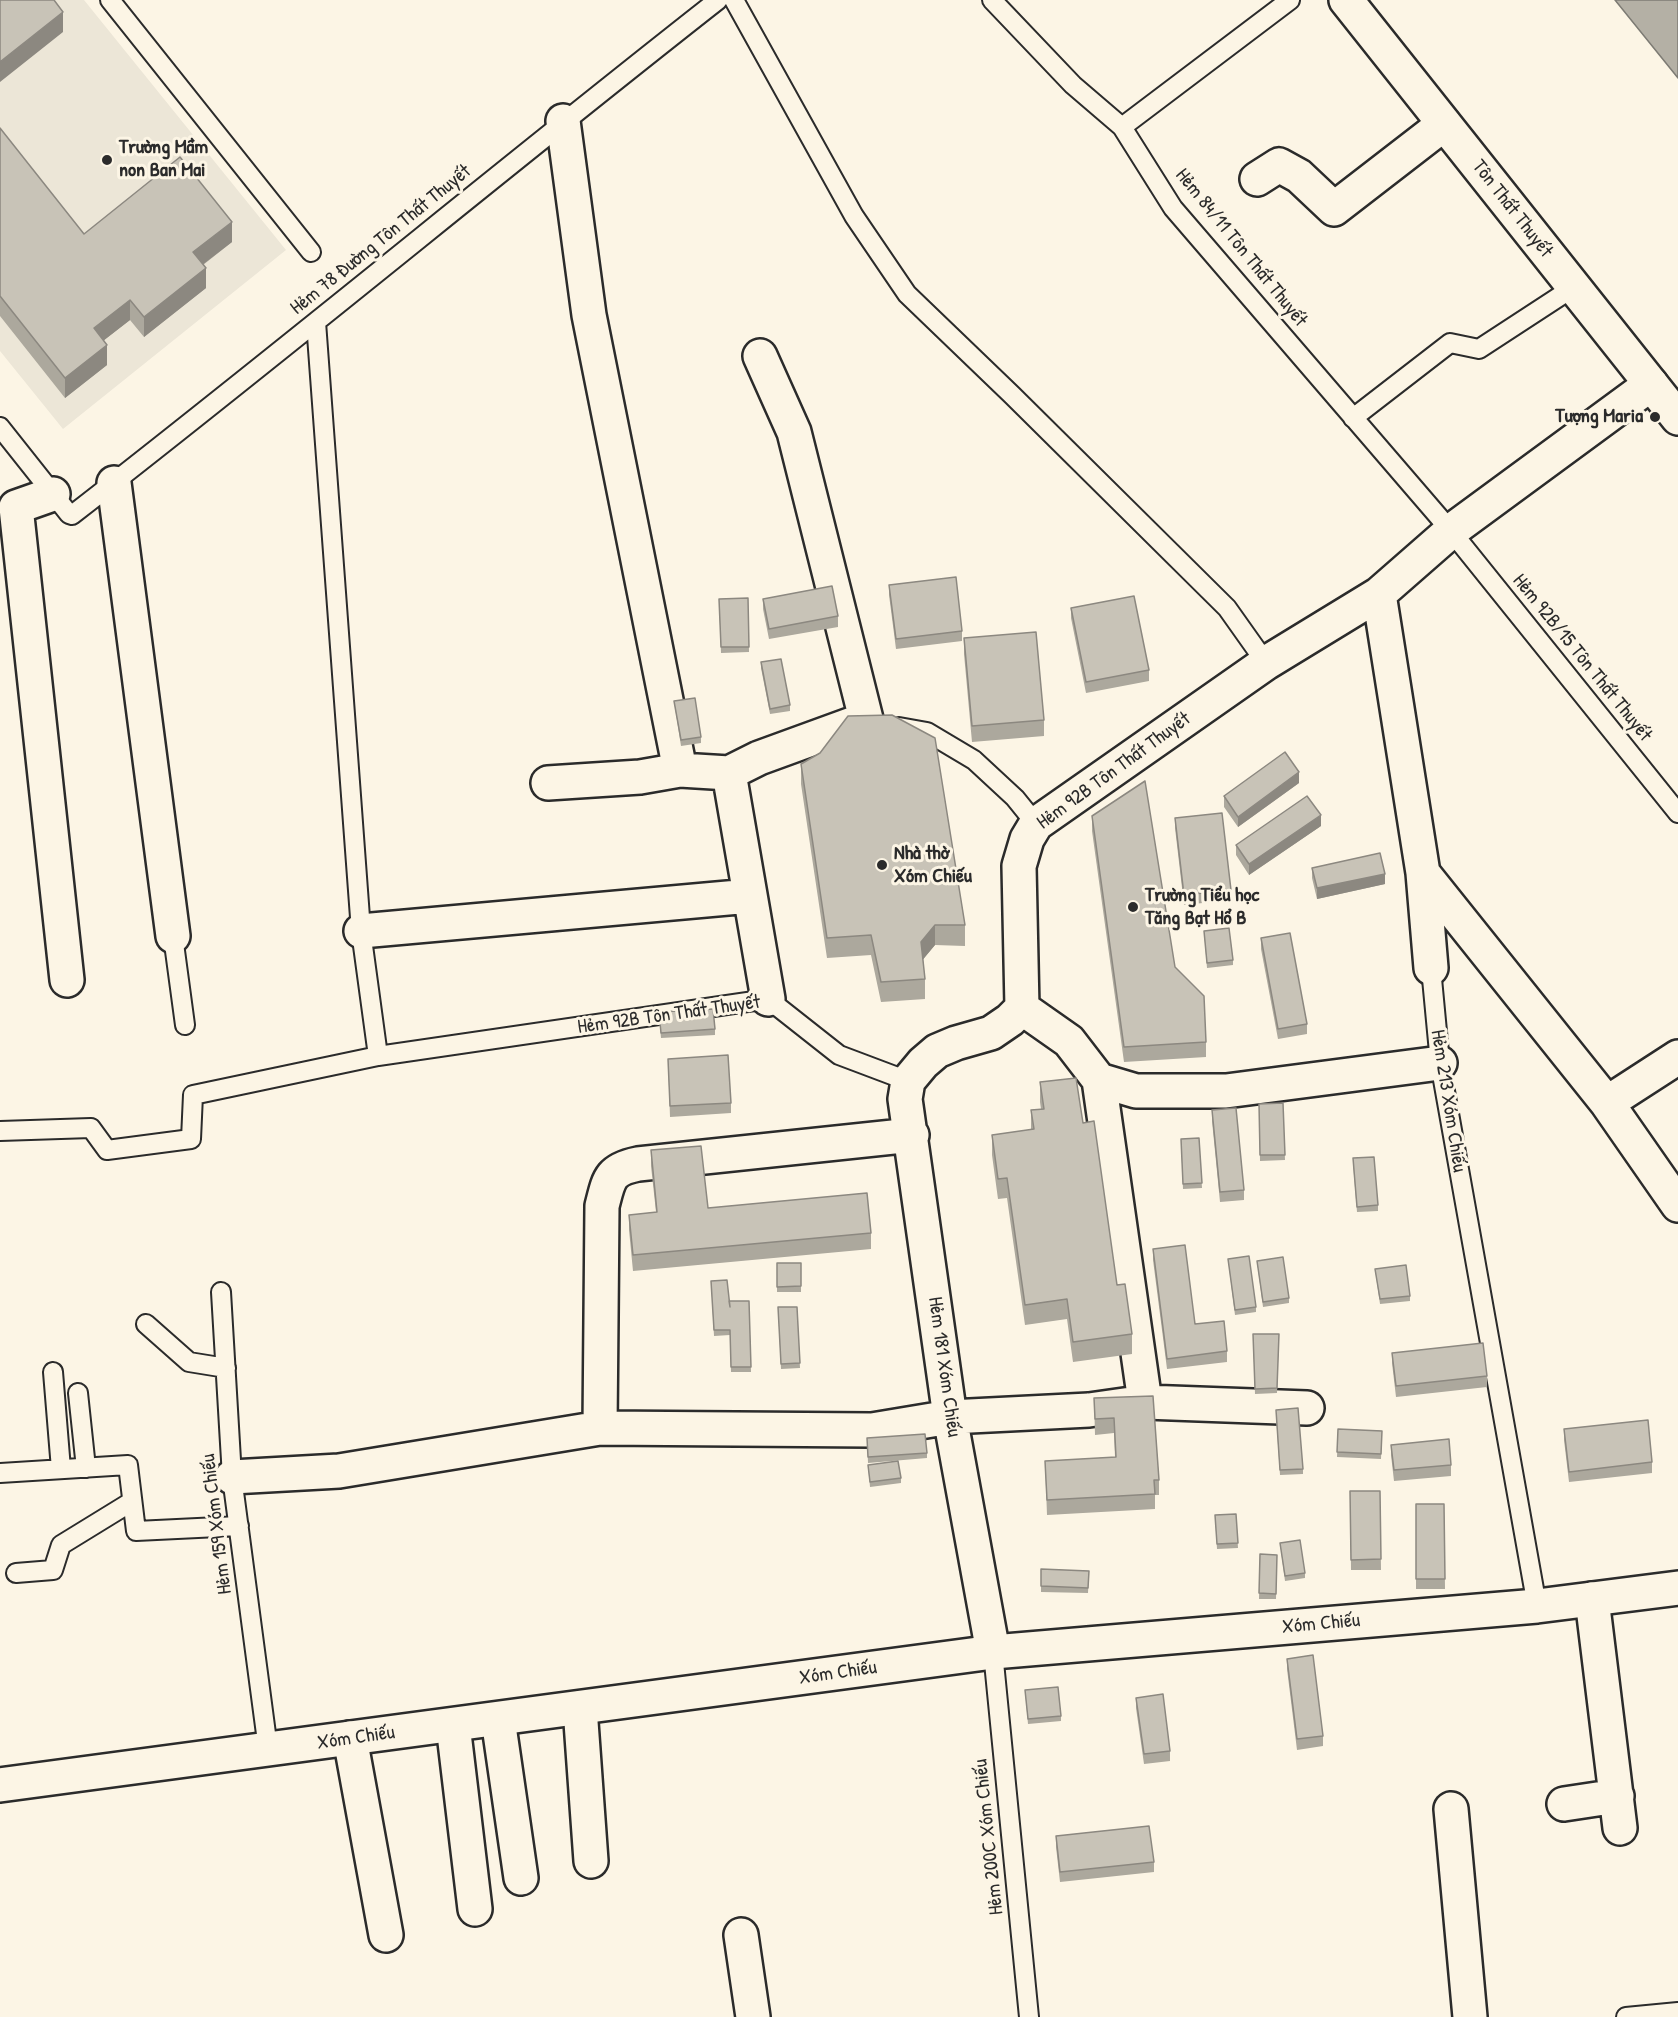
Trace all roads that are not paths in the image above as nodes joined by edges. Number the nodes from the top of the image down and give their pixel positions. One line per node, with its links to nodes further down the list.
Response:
1 (110, 0): 11 (lane)
2 (718, 0): 7 (lane, Hẻm 78 Đường Tôn Thất Thuyết)
3 (734, 0): 23 (lane)
4 (992, 0): 9 (lane, Hẻm 84/11 Tôn Thất Thuyết)
5 (1290, 0): 9 (lane)
6 (1346, 0): 8 (street, Tôn Thất Thuyết)
7 (563, 121): 13 (lane, Hẻm 78 Đường Tôn Thất Thuyết); 25 (street)
8 (1444, 124): 10 (street); 12 (street, Tôn Thất Thuyết)
9 (1122, 127): 16 (lane, Hẻm 84/11 Tôn Thất Thuyết)
10 (1257, 179)
11 (311, 252)
12 (1574, 287): 15 (street, Tôn Thất Thuyết); 16 (lane)
13 (316, 321): 19 (lane, Hẻm 78 Đường Tôn Thất Thuyết); 32 (lane)
14 (760, 356): 26 (street)
15 (1651, 384): 17 (street, Tôn Thất Thuyết); 21 (street, Hẻm 92B Tôn Thất Thuyết)
16 (1353, 418): 21 (lane, Hẻm 84/11 Tôn Thất Thuyết)
17 (1678, 418)
18 (0, 428): 20 (lane)
19 (114, 483): 20 (lane, Hẻm 78 Đường Tôn Thất Thuyết); 33 (street)
20 (63, 504): 35 (street)
21 (1450, 531): 22 (street, Hẻm 92B Tôn Thất Thuyết); 28 (lane, Hẻm 92B/15 Tôn Thất Thuyết)
22 (1379, 594): 23 (street, Hẻm 92B Tôn Thất Thuyết); 30 (street, Hẻm 213 Xóm Chiếu)
23 (1266, 663): 29 (street, Hẻm 92B Tôn Thất Thuyết)
24 (888, 724): 29 (lane)
25 (680, 770): 26 (street); 27 (street)
26 (729, 773): 31 (street)
27 (548, 783)
28 (1678, 813)
29 (1036, 824): 37 (street, Hẻm 92B Tôn Thất Thuyết)
30 (1423, 873): 34 (street, Hẻm 213 Xóm Chiếu); 44 (street)
31 (750, 896): 32 (street); 36 (street)
32 (361, 931): 39 (lane)
33 (173, 936): 38 (lane)
34 (1431, 968): 41 (lane, Hẻm 213 Xóm Chiếu)
35 (67, 980)
36 (768, 999): 39 (lane, Hẻm 92B Tôn Thất Thuyết); 42 (lane, Hẻm 92B Tôn Thất Thuyết)
37 (1022, 1008): 42 (street); 43 (street)
38 (185, 1024)
39 (378, 1056): 45 (lane, Hẻm 92B Tôn Thất Thuyết)
40 (1678, 1057): 44 (street)
41 (1440, 1063): 43 (street); 66 (lane, Hẻm 213 Xóm Chiếu)
42 (908, 1080): 46 (street, Hẻm 181 Xóm Chiếu)
43 (1099, 1080): 53 (street)
44 (1606, 1103): 47 (street)
45 (0, 1131)
46 (912, 1136): 55 (street, Hẻm 181 Xóm Chiếu); 56 (street)
47 (1678, 1205)
48 (221, 1292): 50 (lane, Hẻm 159 Xóm Chiếu)
49 (146, 1324): 50 (lane)
50 (226, 1368): 60 (lane, Hẻm 159 Xóm Chiếu)
51 (53, 1372): 58 (lane)
52 (78, 1393): 57 (lane)
53 (1145, 1402): 54 (street); 55 (street)
54 (1307, 1408)
55 (950, 1417): 56 (street); 67 (street, Hẻm 181 Xóm Chiếu)
56 (600, 1428): 60 (street)
57 (86, 1467): 58 (lane); 61 (lane)
58 (61, 1469): 59 (lane)
59 (0, 1473)
60 (232, 1477): 62 (lane, Hẻm 159 Xóm Chiếu)
61 (131, 1502): 62 (lane); 63 (lane)
62 (239, 1526): 72 (lane, Hẻm 159 Xóm Chiếu)
63 (16, 1573)
64 (1677, 1595): 65 (street, Xóm Chiếu)
65 (1592, 1599): 66 (street, Xóm Chiếu); 74 (street)
66 (1537, 1606): 67 (street, Xóm Chiếu)
67 (993, 1652): 68 (street, Xóm Chiếu); 85 (lane, Hẻm 200C Xóm Chiếu)
68 (580, 1708): 69 (street, Xóm Chiếu); 78 (street)
69 (498, 1719): 70 (street, Xóm Chiếu); 79 (street)
70 (453, 1725): 71 (street, Xóm Chiếu); 80 (street)
71 (350, 1738): 72 (street, Xóm Chiếu); 81 (street)
72 (268, 1749): 73 (street, Xóm Chiếu)
73 (0, 1785)
74 (1617, 1796): 75 (street); 77 (street)
75 (1564, 1804)
76 (1451, 1809): 86 (street)
77 (1620, 1828)
78 (591, 1861)
79 (521, 1878)
80 (475, 1909)
81 (387, 1935)
82 (741, 1935): 84 (street)
83 (1678, 2012): 87 (lane)
84 (753, 2017)
85 (1029, 2017)
86 (1470, 2017)
87 (1626, 2017)

